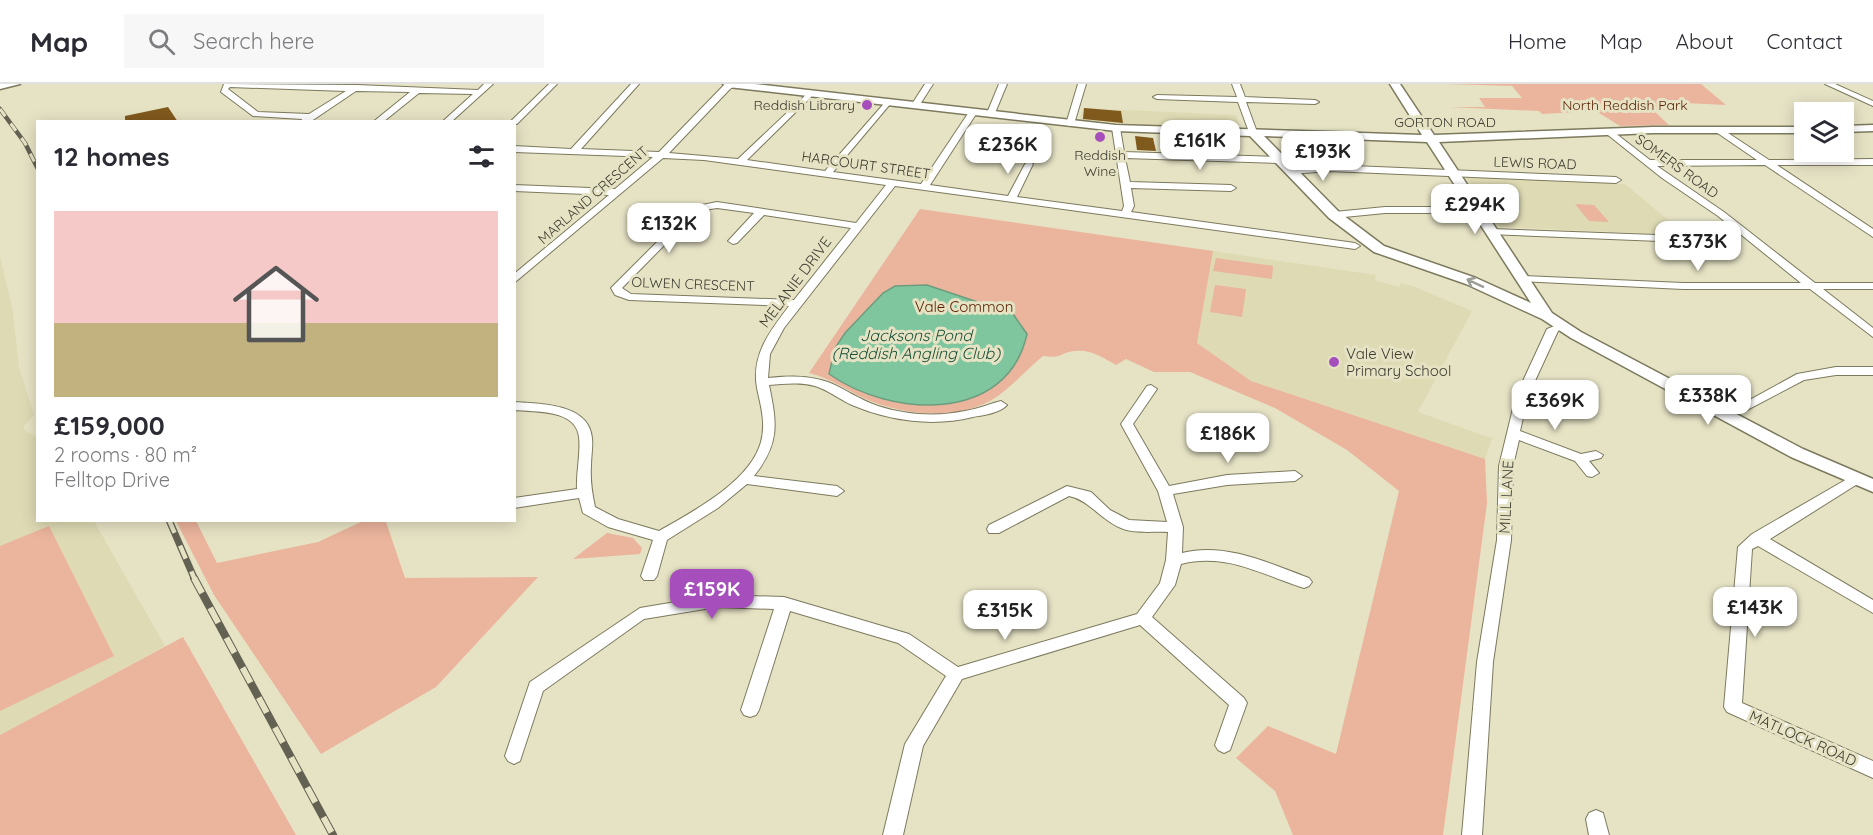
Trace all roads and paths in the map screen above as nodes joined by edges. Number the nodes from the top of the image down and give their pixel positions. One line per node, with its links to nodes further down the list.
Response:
1 (15, 84): 15 (main road)
2 (227, 84): 16 (street); 28 (street)
3 (425, 84): 17 (street)
4 (489, 84): 18 (street)
5 (553, 84): 31 (street)
6 (635, 84): 44 (street)
7 (728, 84): 8 (main road, GORTON ROAD)
8 (734, 84): 19 (main road, GORTON ROAD); 45 (street, MARLAND CRESCENT)
9 (929, 84): 24 (street)
10 (1003, 84): 27 (street)
11 (1083, 84): 32 (street)
12 (1236, 84): 21 (street)
13 (1395, 84): 41 (main road)
14 (1829, 84): 25 (street)
15 (1, 85)
16 (358, 86): 17 (street); 28 (street)
17 (418, 90): 18 (street); 29 (street)
18 (480, 92): 30 (street)
19 (810, 93): 22 (main road, GORTON ROAD); 48 (street)
20 (1157, 96): 21 (street)
21 (1241, 100): 23 (street); 39 (street)
22 (888, 101): 24 (main road, GORTON ROAD); 55 (street)
23 (1315, 102)
24 (916, 104): 26 (main road, GORTON ROAD)
25 (1873, 104)
26 (974, 111): 27 (main road, GORTON ROAD); 59 (street)
27 (991, 113): 32 (main road, GORTON ROAD)
28 (308, 119)
29 (380, 120)
30 (448, 120)
31 (516, 120)
32 (1070, 124): 33 (main road, GORTON ROAD)
33 (1116, 128): 39 (main road, GORTON ROAD); 46 (street)
34 (1873, 128): 35 (main road)
35 (1854, 129)
36 (1719, 130): 37 (main road, GORTON ROAD); 38 (main road, GORTON ROAD); 49 (street)
37 (1794, 130)
38 (1607, 131): 41 (main road, GORTON ROAD); 51 (street, SOMERS ROAD)
39 (1253, 132): 40 (main road, GORTON ROAD); 43 (main road)
40 (1271, 133): 41 (main road, GORTON ROAD); 43 (main road)
41 (1431, 139): 54 (main road)
42 (516, 148): 44 (street, HARCOURT STREET)
43 (1269, 148): 47 (main road)
44 (575, 150): 45 (street, HARCOURT STREET)
45 (662, 153): 48 (street, HARCOURT STREET); 62 (street, MARLAND CRESCENT)
46 (1121, 155): 47 (street); 58 (street)
47 (1279, 160): 53 (main road)
48 (740, 162): 55 (street, HARCOURT STREET)
49 (1767, 162): 50 (street); 51 (street); 70 (street)
50 (1873, 162)
51 (1648, 163): 76 (street, SOMERS ROAD)
52 (1029, 164): 63 (street)
53 (1291, 171): 54 (street, LEWIS ROAD); 67 (main road)
54 (1453, 173): 56 (street, LEWIS ROAD); 64 (main road)
55 (827, 174): 57 (street, HARCOURT STREET)
56 (1616, 180)
57 (892, 183): 59 (street, HARCOURT STREET); 68 (street, MELANIE DRIVE)
58 (1127, 185): 61 (street); 66 (street)
59 (924, 187): 63 (street, HARCOURT STREET)
60 (516, 188): 62 (street)
61 (1231, 188)
62 (616, 192): 74 (street, MARLAND CRESCENT)
63 (1011, 199): 66 (street, HARCOURT STREET)
64 (1477, 210): 67 (street); 69 (main road)
65 (761, 212): 68 (street, OLWEN CRESCENT); 72 (street); 79 (street, OLWEN CRESCENT)
66 (1125, 215): 73 (street, HARCOURT STREET)
67 (1335, 215): 78 (main road, one-way to 67)
68 (858, 226): 79 (street, MELANIE DRIVE)
69 (1492, 232): 71 (street); 75 (main road)
70 (1873, 234)
71 (1684, 239)
72 (733, 241)
73 (1355, 246)
74 (516, 278)
75 (1527, 285): 76 (street); 78 (main road); 80 (main road)
76 (1813, 286): 77 (street); 81 (street, SOMERS ROAD)
77 (1873, 286)
78 (1505, 296): 80 (main road)
79 (798, 303): 83 (street, MELANIE DRIVE)
80 (1554, 321): 88 (street, MILL LANE); 94 (main road)
81 (1873, 334)
82 (1873, 371): 87 (street)
83 (763, 382): 85 (street); 93 (street, MELANIE DRIVE)
84 (1151, 389): 97 (street)
85 (1000, 405)
86 (516, 406): 98 (street)
87 (1743, 407)
88 (1512, 433): 90 (street); 116 (street, MILL LANE)
89 (1596, 455): 90 (street)
90 (1580, 458): 91 (street)
91 (1592, 473)
92 (1296, 476): 97 (street)
93 (744, 479): 96 (street); 102 (street, MELANIE DRIVE)
94 (1854, 480): 95 (main road); 103 (street)
95 (1873, 486)
96 (837, 491)
97 (1165, 491): 100 (street)
98 (582, 493): 99 (street); 102 (street)
99 (516, 502)
100 (1176, 528): 101 (street); 104 (street)
101 (994, 529)
102 (661, 537): 105 (street)
103 (1757, 538): 108 (street); 114 (street, MATLOCK ROAD)
104 (1174, 560): 106 (street); 109 (street)
105 (649, 576)
106 (1304, 582)
107 (784, 603): 110 (street); 111 (street); 113 (street)
108 (1873, 607)
109 (1143, 618): 110 (street); 112 (street)
110 (956, 674): 115 (street)
111 (750, 710)
112 (1224, 745)
113 (514, 756)
114 (1873, 770)
115 (893, 835)
116 (1472, 835)

